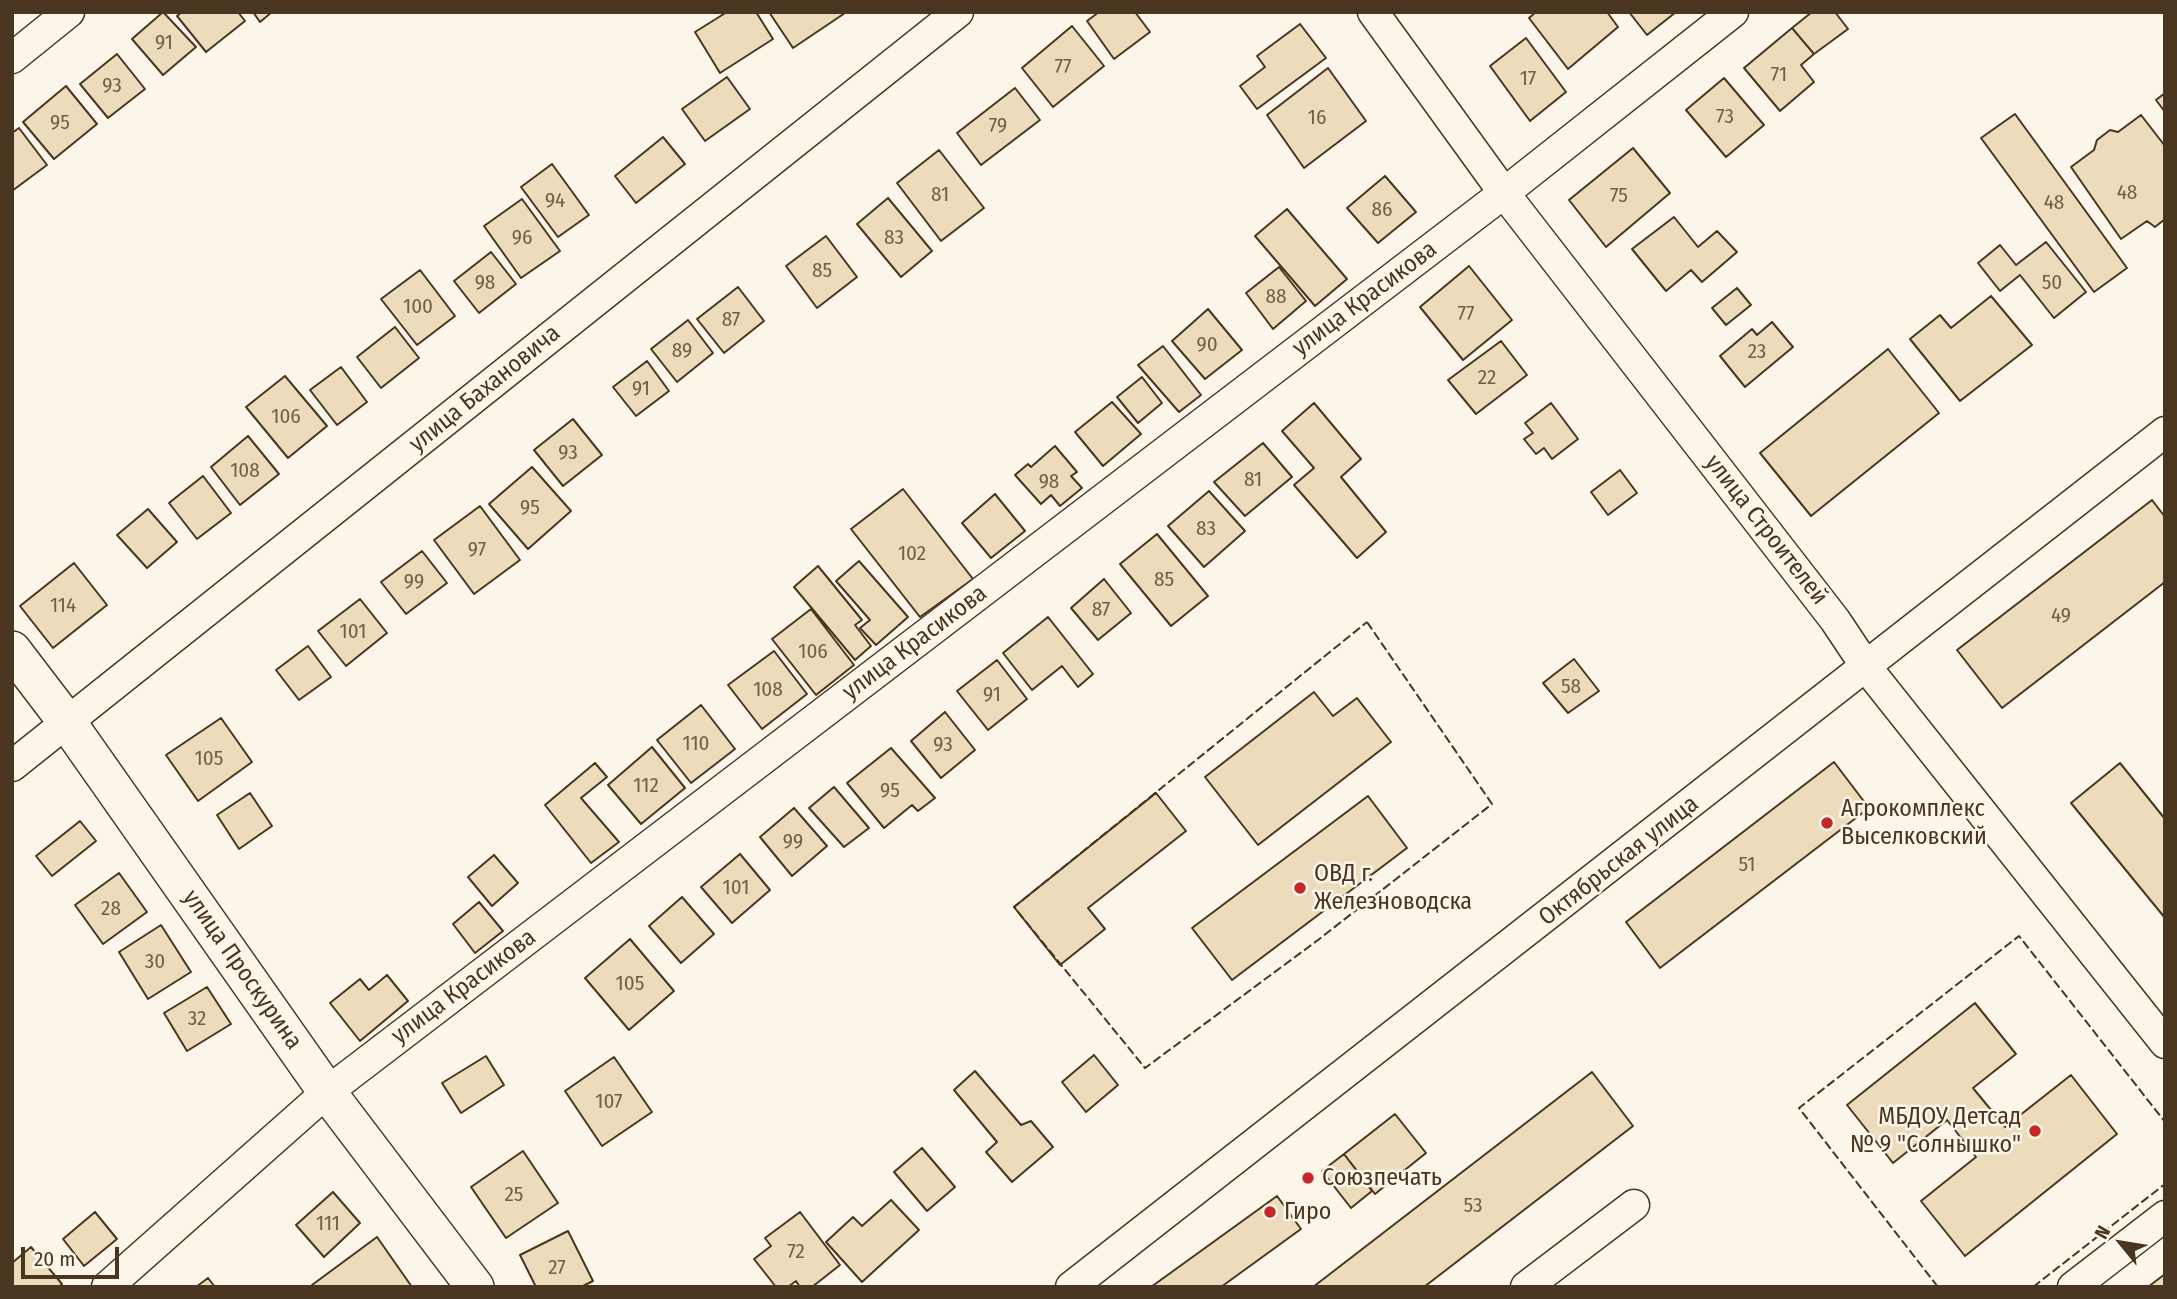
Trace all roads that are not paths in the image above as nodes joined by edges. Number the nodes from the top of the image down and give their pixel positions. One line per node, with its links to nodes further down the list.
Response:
1 (69, 12): 5 (street)
2 (958, 12): 10 (street, улица Бахановича)
3 (1373, 12): 6 (street, улица Строителей)
4 (1733, 12): 6 (street, улица Красикова)
5 (12, 58)
6 (1504, 192): 9 (street, улица Строителей); 13 (street, улица Красикова)
7 (2165, 432): 9 (street, Октябрьская улица)
8 (12, 650): 10 (street, улица Проскурина)
9 (1867, 668): 12 (street, улица Строителей); 18 (street, Октябрьская улица)
10 (68, 722): 11 (street, улица Бахановича); 13 (street, улица Проскурина)
11 (12, 766)
12 (2165, 1043)
13 (327, 1092): 16 (street, улица Красикова); 17 (street, улица Проскурина)
14 (1620, 1207): 19 (street)
15 (2165, 1216): 20 (street)
16 (107, 1287)
17 (474, 1287)
18 (1071, 1287)
19 (1526, 1287)
20 (2073, 1287)

